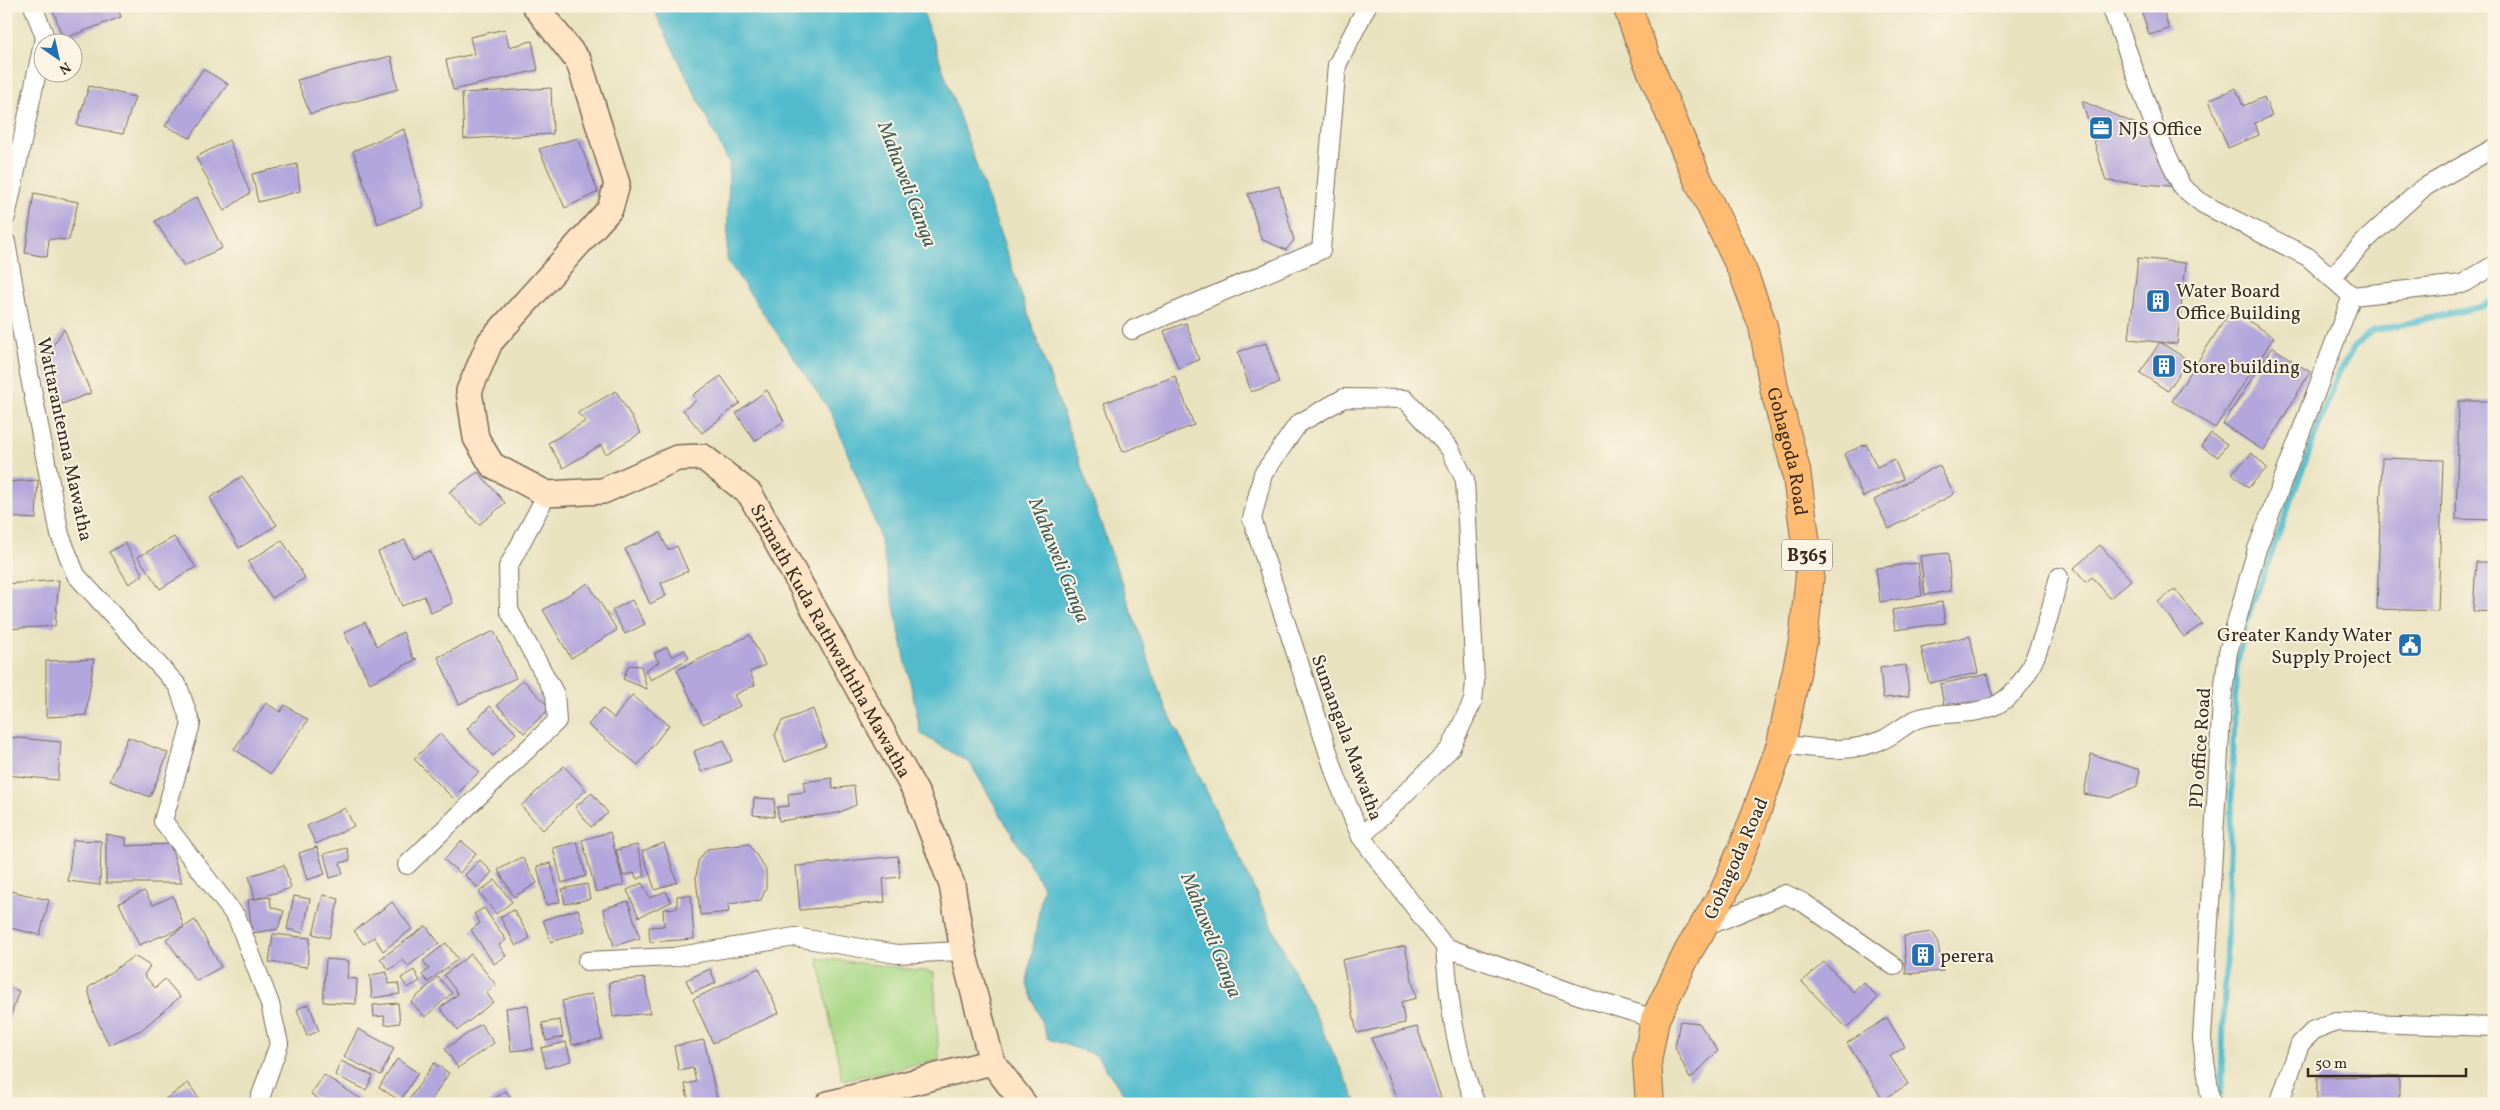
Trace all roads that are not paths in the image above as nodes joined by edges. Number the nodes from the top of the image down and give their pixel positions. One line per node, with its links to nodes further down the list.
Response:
1 (32, 6): 6 (street)
2 (535, 6): 15 (street)
3 (1367, 6): 14 (street)
4 (1627, 6): 17 (main road, Gohagoda Road / B365)
5 (2111, 6): 12 (street)
6 (43, 32)
7 (35, 82): 9 (street)
8 (2494, 148): 12 (street)
9 (6, 217)
10 (6, 242): 28 (street, Wattarantenna Mawatha)
11 (2494, 265): 13 (street)
12 (2331, 278): 13 (street)
13 (2352, 296): 33 (street, PD office Road)
14 (1132, 330)
15 (547, 494): 19 (street); 22 (street, Srimath Kuda Rathwaththa Mawatha)
16 (2059, 577): 17 (street)
17 (1781, 744): 20 (main road, Gohagoda Road / B365)
18 (1362, 837): 18 (street, Sumangala Mawatha); 21 (street, Sumangala Mawatha)
19 (406, 865)
20 (1705, 927): 24 (street); 25 (main road, Gohagoda Road / B365)
21 (1445, 948): 25 (street); 31 (street)
22 (963, 952): 23 (street); 27 (street, Srimath Kuda Rathwaththa Mawatha)
23 (587, 961)
24 (1894, 966)
25 (1655, 1020): 32 (main road, Gohagoda Road / B365)
26 (2494, 1027): 34 (street)
27 (992, 1062): 29 (street); 30 (street, Srimath Kuda Rathwaththa Mawatha)
28 (258, 1104)
29 (828, 1104)
30 (1024, 1104)
31 (1476, 1104)
32 (1650, 1104)
33 (2210, 1104)
34 (2279, 1104)

